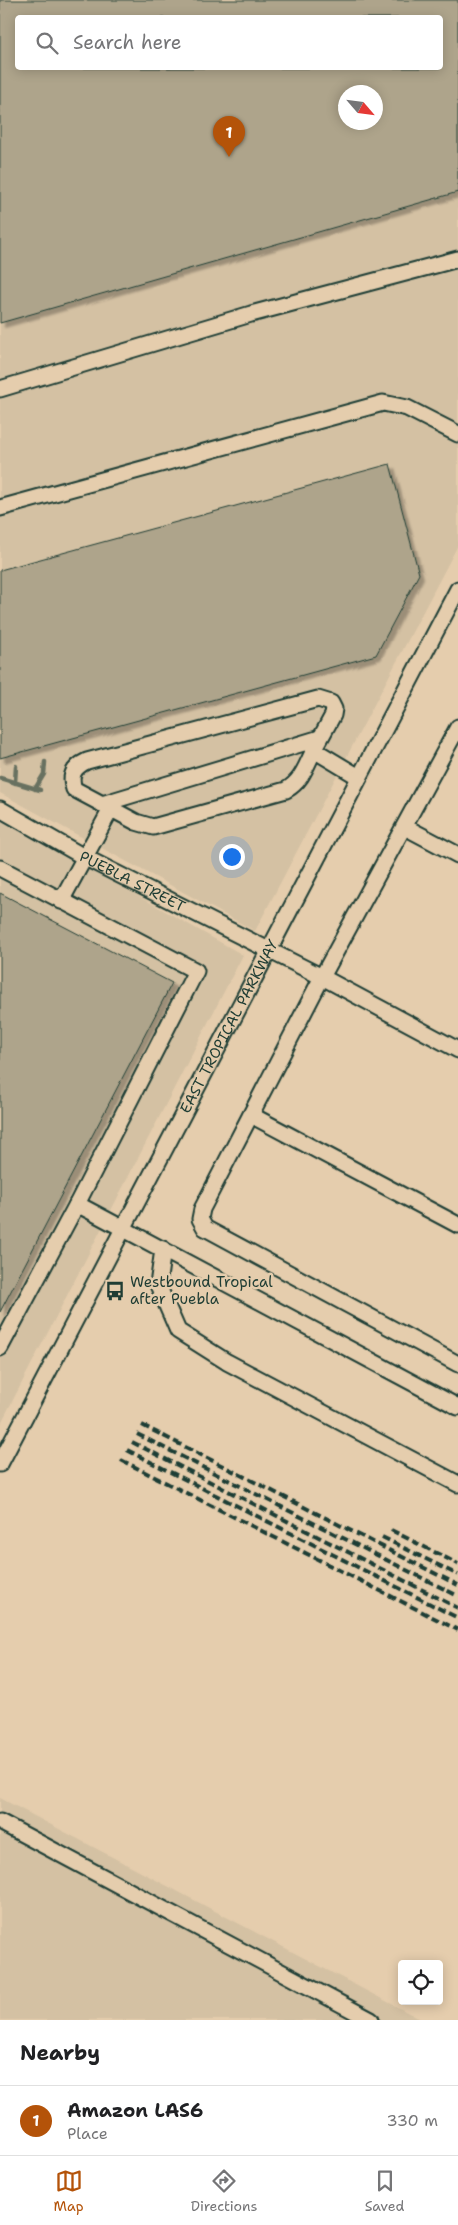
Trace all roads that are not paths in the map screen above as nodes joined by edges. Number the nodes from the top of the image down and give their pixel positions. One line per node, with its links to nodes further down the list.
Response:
1 (458, 258): 2 (street)
2 (0, 389)
3 (458, 434): 4 (street)
4 (0, 508)
5 (458, 589): 8 (street, EAST TROPICAL PARKWAY)
6 (458, 727): 11 (street)
7 (317, 744): 8 (street); 9 (street); 9 (street); 9 (street)
8 (359, 777): 16 (street, EAST TROPICAL PARKWAY)
9 (106, 806): 13 (street)
10 (0, 809): 13 (street, PUEBLA STREET)
11 (405, 827): 12 (street); 17 (street)
12 (458, 855)
13 (84, 857): 15 (street); 16 (street, PUEBLA STREET)
14 (0, 868): 15 (street)
15 (61, 901): 20 (street)
16 (268, 951): 17 (street, PUEBLA STREET); 22 (street, EAST TROPICAL PARKWAY)
17 (322, 977): 18 (street, PUEBLA STREET); 19 (street)
18 (458, 1050)
19 (251, 1115): 21 (street); 25 (street)
20 (77, 1204): 22 (street); 24 (street)
21 (458, 1225)
22 (123, 1228): 23 (street); 27 (street, EAST TROPICAL PARKWAY)
23 (163, 1249): 26 (street); 28 (street)
24 (0, 1348)
25 (458, 1364)
26 (458, 1407)
27 (0, 1464)
28 (458, 1484)
29 (0, 1822): 30 (street)
30 (371, 2020)

